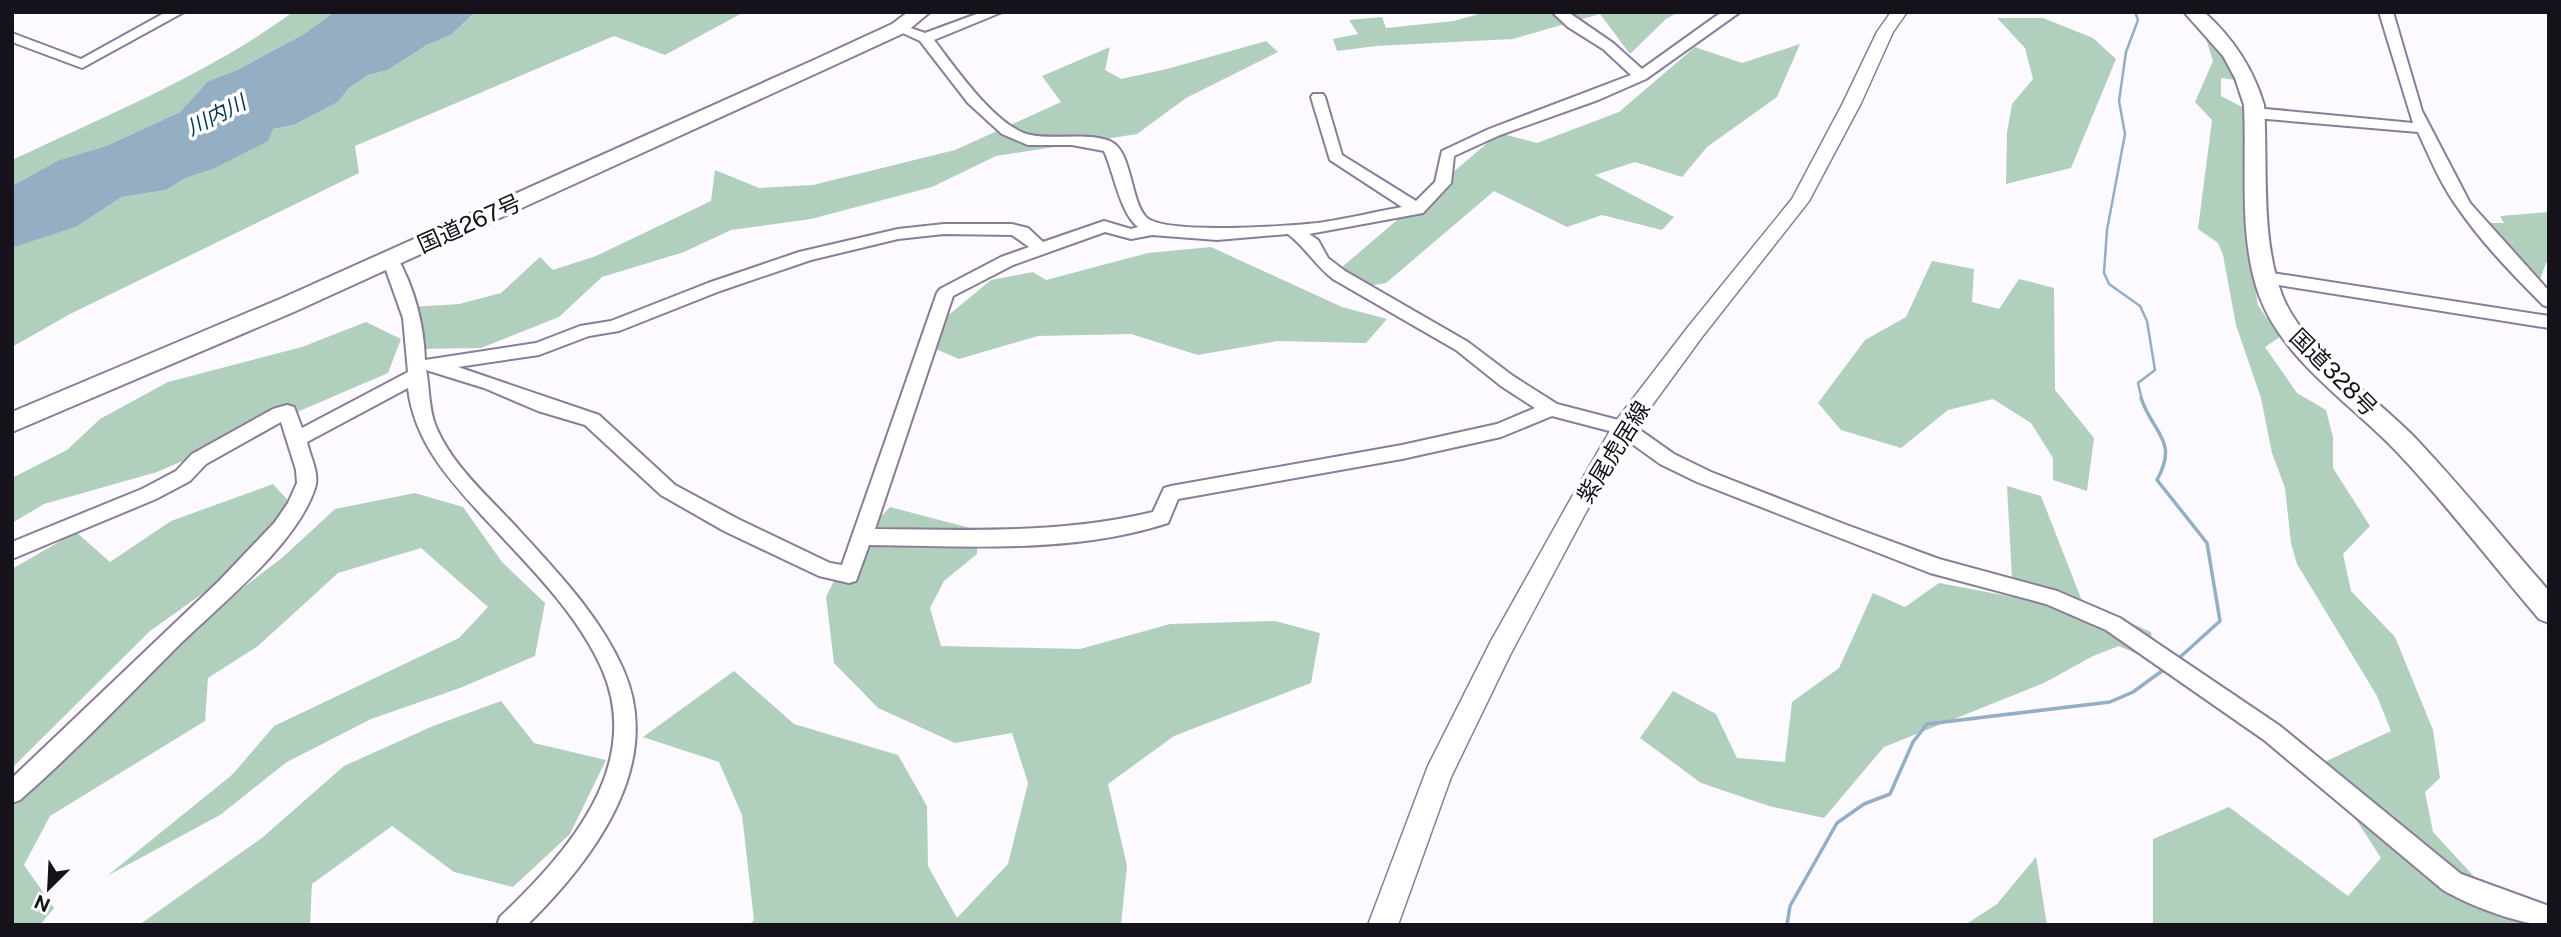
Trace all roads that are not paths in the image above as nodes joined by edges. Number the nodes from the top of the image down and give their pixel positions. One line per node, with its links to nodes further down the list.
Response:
1 (177, 12): 10 (street)
2 (921, 12): 9 (highway, 国道267号)
3 (995, 12): 11 (street)
4 (1559, 12): 12 (street)
5 (1732, 12): 12 (street)
6 (1899, 12): 27 (main road, 紫尾虎居線)
7 (2193, 12): 14 (highway, 国道328号)
8 (2386, 12): 15 (street)
9 (899, 28): 11 (street); 20 (highway, 国道267号)
10 (12, 37)
11 (925, 38): 18 (street)
12 (1641, 76): 16 (street)
13 (1318, 97): 16 (street)
14 (2255, 113): 15 (street); 21 (highway, 国道328号)
15 (2423, 128): 22 (street)
16 (1417, 209): 17 (street)
17 (1292, 229): 18 (street); 25 (street)
18 (1152, 230): 19 (street)
19 (1040, 248): 24 (street); 29 (street)
20 (390, 259): 24 (street); 26 (highway, 国道267号)
21 (2266, 278): 23 (street); 31 (highway, 国道328号)
22 (2549, 301)
23 (2549, 322)
24 (422, 369): 28 (street); 29 (street); 34 (street)
25 (1552, 410): 27 (street); 29 (street)
26 (12, 423)
27 (1623, 428): 33 (street); 35 (main road, 紫尾虎居線)
28 (297, 439): 30 (street); 32 (street)
29 (862, 537)
30 (12, 551)
31 (2549, 611)
32 (12, 793)
33 (2549, 918)
34 (509, 925)
35 (1382, 925)

